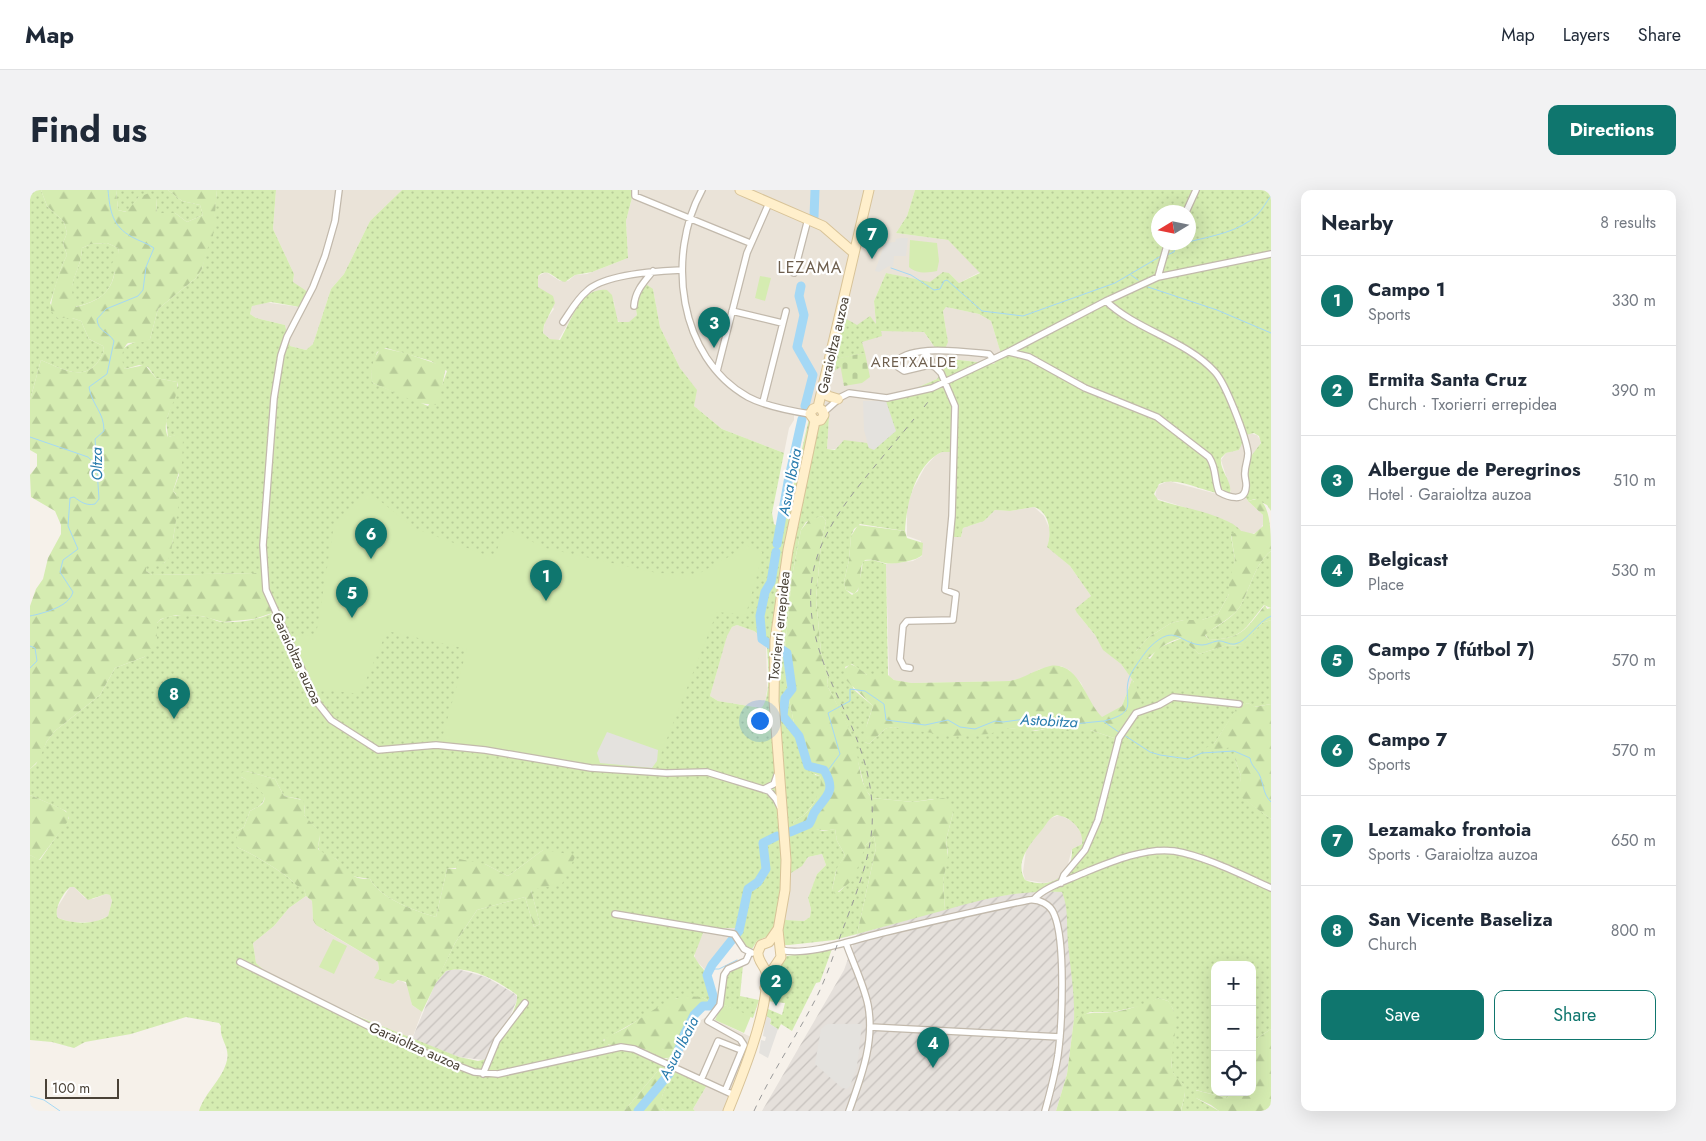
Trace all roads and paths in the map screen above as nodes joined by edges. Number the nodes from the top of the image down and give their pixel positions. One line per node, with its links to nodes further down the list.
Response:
1 (339, 190): 41 (street, Garaioltza auzoa)
2 (635, 190): 9 (street)
3 (702, 190): 9 (street)
4 (740, 190): 7 (street)
5 (869, 190): 13 (street, Garaioltza auzoa)
6 (1196, 190): 8 (street)
7 (769, 202): 10 (street); 11 (street)
8 (1189, 205)
9 (689, 218): 11 (street); 15 (street)
10 (808, 219): 13 (street); 17 (street)
11 (750, 243): 21 (street)
12 (1165, 250): 18 (street)
13 (854, 253): 33 (street, Garaioltza auzoa)
14 (1271, 254): 18 (street)
15 (682, 270): 16 (street); 29 (street)
16 (653, 271): 20 (street); 23 (street)
17 (794, 273)
18 (1158, 277): 19 (street)
19 (1106, 301): 26 (street); 26 (street)
20 (634, 306)
21 (732, 311): 24 (street); 28 (street)
22 (786, 311): 24 (street)
23 (563, 322)
24 (782, 323): 35 (street)
25 (925, 352): 27 (street); 30 (street); 30 (street)
26 (1009, 352): 27 (street)
27 (993, 359): 32 (street)
28 (720, 360): 29 (street); 31 (street)
29 (711, 363): 31 (street)
30 (929, 365): 32 (street)
31 (717, 372): 35 (street)
32 (945, 382): 34 (street); 38 (street)
33 (822, 389): 34 (street); 36 (street, Garaioltza auzoa)
34 (838, 399): 36 (street)
35 (763, 402): 37 (street)
36 (821, 410): 37 (street)
37 (813, 417): 40 (street, Txorierri errepidea)
38 (910, 668)
39 (1239, 704): 44 (street)
40 (778, 765): 41 (street); 42 (street, Txorierri errepidea)
41 (771, 790): 42 (street); 43 (street)
42 (780, 790): 43 (street, Txorierri errepidea)
43 (783, 819): 48 (street, Txorierri errepidea)
44 (1061, 883): 45 (street); 46 (street)
45 (1271, 888)
46 (1034, 899): 50 (street); 58 (street)
47 (615, 914): 52 (street)
48 (780, 922): 49 (street, Txorierri errepidea); 51 (street, Txorierri errepidea)
49 (769, 942): 51 (street); 52 (street, Txorierri errepidea)
50 (846, 943): 51 (street); 57 (street)
51 (780, 951): 54 (street)
52 (756, 957): 54 (street); 55 (street); 59 (street)
53 (240, 962): 60 (street, Garaioltza auzoa)
54 (775, 965): 55 (street)
55 (765, 988): 63 (street)
56 (525, 1003): 60 (street)
57 (870, 1027): 58 (street); 65 (street)
58 (1060, 1037): 66 (street)
59 (741, 1050): 61 (street); 62 (street)
60 (483, 1074): 61 (street, Garaioltza auzoa)
61 (701, 1080): 62 (street, Garaioltza auzoa)
62 (725, 1091): 63 (street, Garaioltza auzoa)
63 (734, 1095): 64 (street)
64 (728, 1111)
65 (849, 1111)
66 (1045, 1111)

